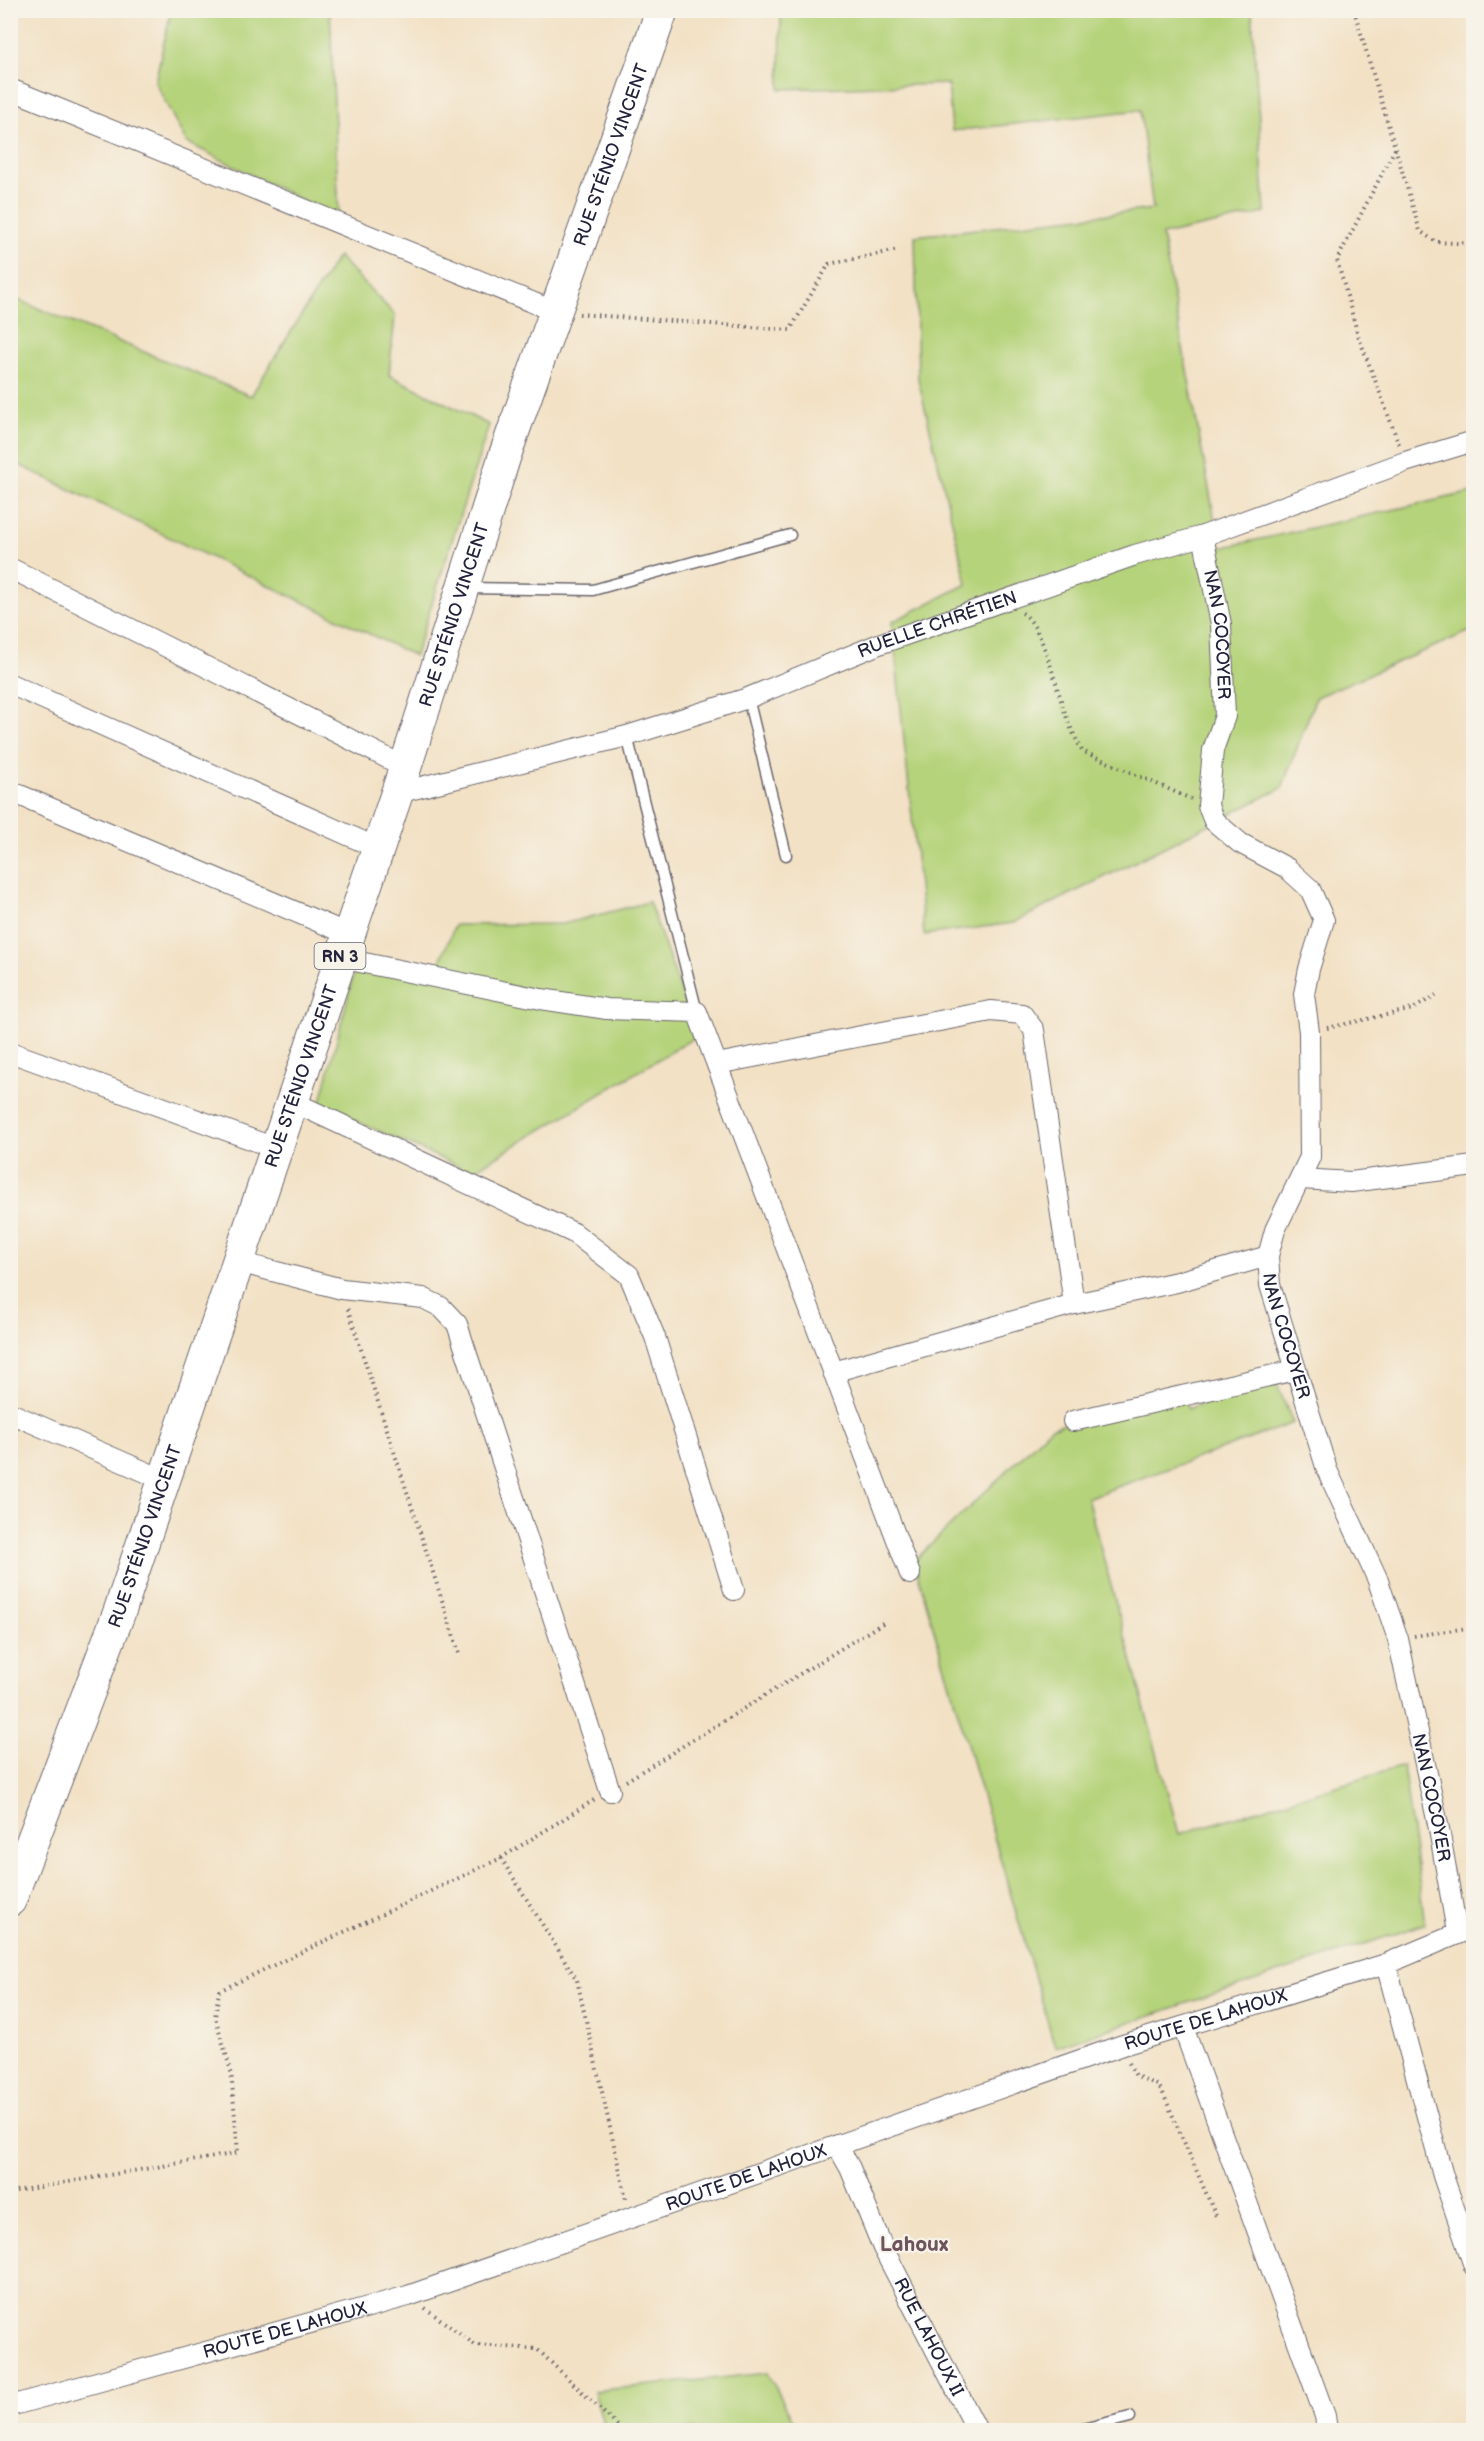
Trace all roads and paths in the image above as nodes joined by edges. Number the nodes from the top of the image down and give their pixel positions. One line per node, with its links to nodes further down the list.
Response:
1 (662, 10): 7 (main road, RUE STÉNIO VINCENT / RN 3)
2 (1354, 10): 4 (path)
3 (10, 89): 7 (street)
4 (1395, 149): 5 (path); 9 (path)
5 (1473, 244)
6 (898, 250): 7 (path)
7 (556, 312): 13 (main road, RUE STÉNIO VINCENT / RN 3)
8 (1473, 441): 9 (street, RUELLE CHRÉTIEN)
9 (1405, 462): 11 (street, RUELLE CHRÉTIEN)
10 (790, 535): 13 (lane)
11 (1203, 536): 14 (street, RUELLE CHRÉTIEN); 20 (street, NAN COCOYER)
12 (10, 568): 18 (street)
13 (461, 588): 18 (main road, RUE STÉNIO VINCENT / RN 3)
14 (1000, 602): 16 (street, RUELLE CHRÉTIEN); 20 (path)
15 (10, 684): 21 (street)
16 (748, 698): 17 (street, RUELLE CHRÉTIEN); 22 (lane)
17 (627, 736): 18 (street, RUELLE CHRÉTIEN); 25 (lane)
18 (401, 780): 21 (main road, RUE STÉNIO VINCENT / RN 3)
19 (10, 790): 23 (street)
20 (1208, 806): 26 (street, NAN COCOYER)
21 (378, 848): 23 (main road, RUE STÉNIO VINCENT / RN 3)
22 (786, 855)
23 (344, 946): 25 (street); 29 (main road, RUE STÉNIO VINCENT / RN 3)
24 (1436, 995): 26 (path)
25 (697, 1012): 28 (street)
26 (1309, 1032): 32 (street, NAN COCOYER)
27 (10, 1052): 30 (street)
28 (717, 1064): 36 (street); 38 (street)
29 (291, 1101): 30 (main road, RUE STÉNIO VINCENT / RN 3); 43 (street)
30 (275, 1148): 34 (main road, RUE STÉNIO VINCENT / RN 3)
31 (1473, 1166): 32 (street)
32 (1301, 1179): 33 (street, NAN COCOYER)
33 (1268, 1256): 36 (street); 37 (street, NAN COCOYER)
34 (237, 1262): 35 (street); 41 (main road, RUE STÉNIO VINCENT / RN 3)
35 (342, 1289): 47 (path); 48 (street)
36 (1074, 1304): 38 (street)
37 (1295, 1370): 40 (street); 46 (street, NAN COCOYER)
38 (833, 1372): 42 (street)
39 (10, 1413): 41 (street)
40 (1073, 1421)
41 (164, 1480): 50 (main road, RUE STÉNIO VINCENT / RN 3)
42 (910, 1575)
43 (734, 1590)
44 (886, 1621): 48 (path)
45 (1473, 1627): 46 (path)
46 (1398, 1639): 51 (street, NAN COCOYER)
47 (460, 1656)
48 (610, 1791): 49 (path)
49 (501, 1858): 56 (path); 58 (path)
50 (10, 1899)
51 (1465, 1930): 52 (street, ROUTE DE LAHOUX)
52 (1386, 1964): 53 (street, ROUTE DE LAHOUX); 59 (street)
53 (1182, 2027): 54 (street, ROUTE DE LAHOUX); 66 (street)
54 (1123, 2045): 55 (street, ROUTE DE LAHOUX); 57 (path)
55 (837, 2145): 58 (street, ROUTE DE LAHOUX); 64 (street, RUE LAHOUX II)
56 (10, 2192)
57 (1216, 2216)
58 (630, 2218): 60 (street, ROUTE DE LAHOUX)
59 (1473, 2266)
60 (408, 2296): 61 (street, ROUTE DE LAHOUX); 63 (path)
61 (10, 2406)
62 (1130, 2417): 65 (lane)
63 (622, 2430)
64 (977, 2430)
65 (1079, 2430)
66 (1327, 2430)

